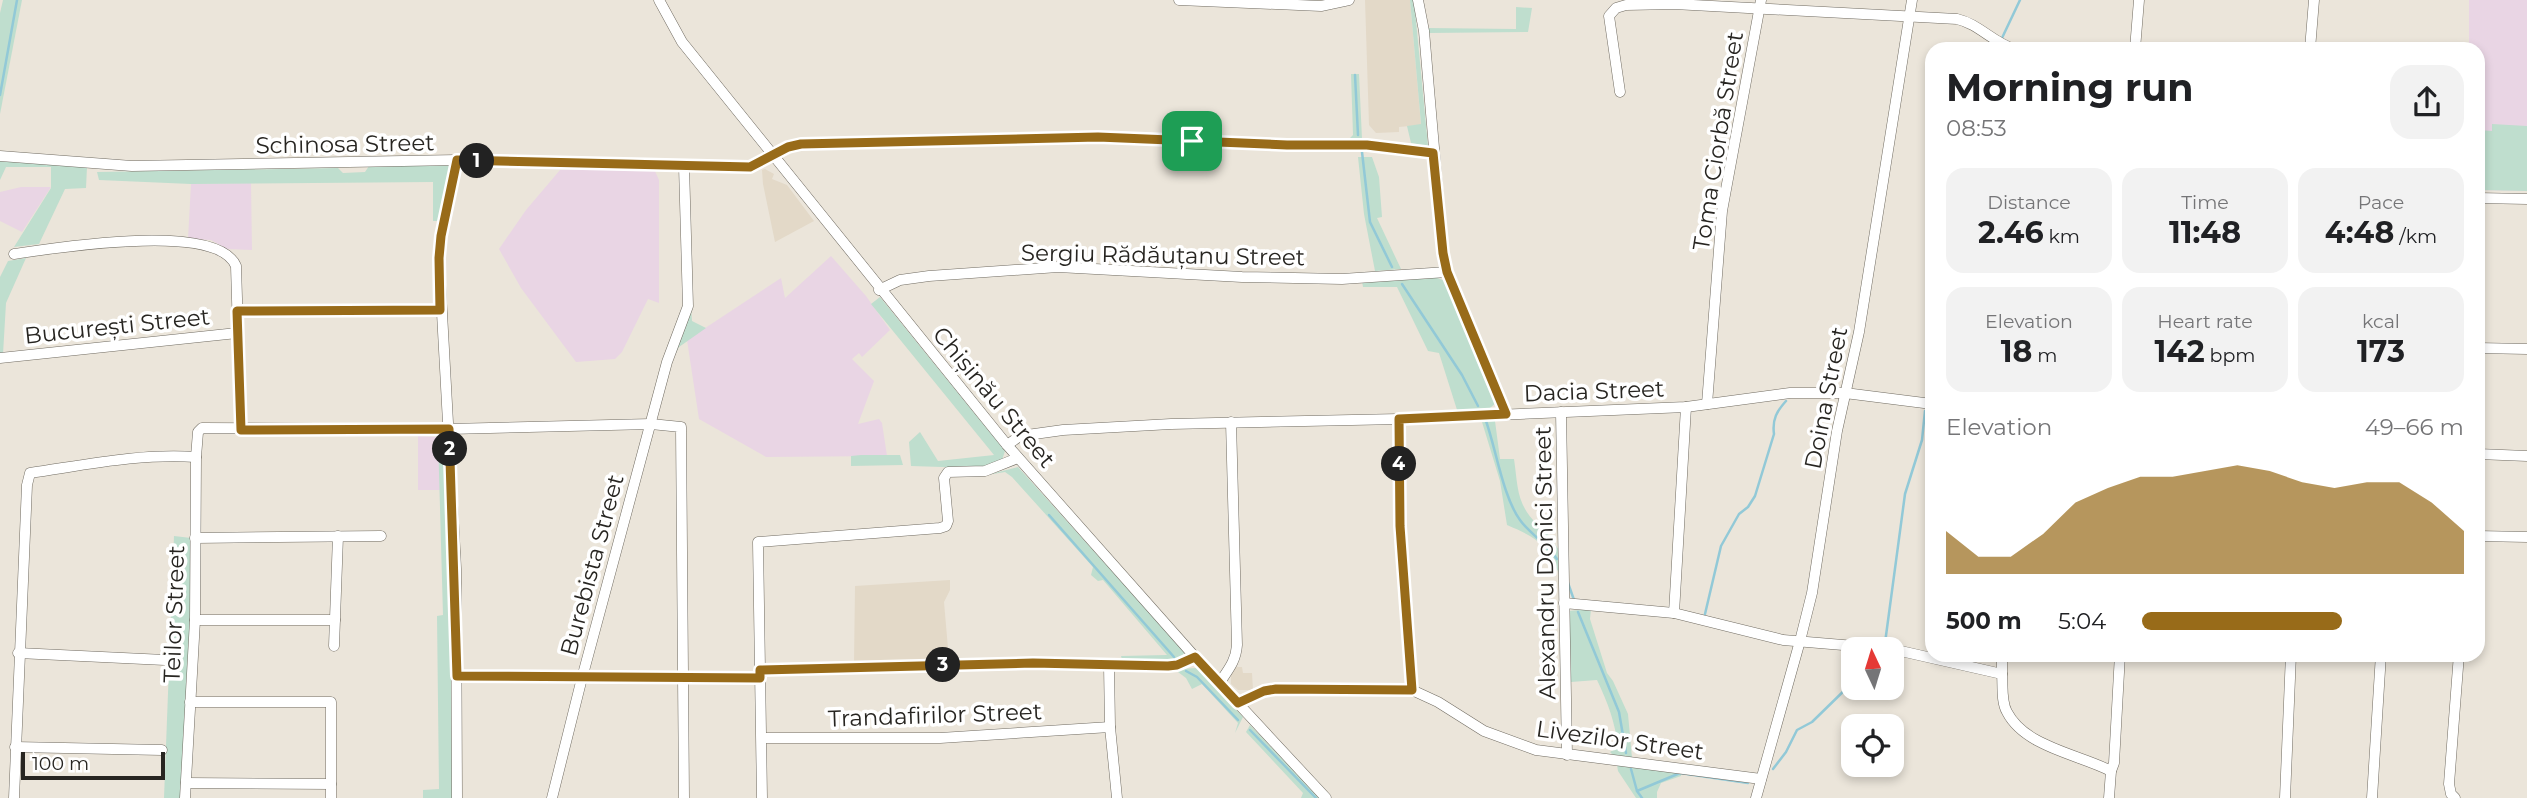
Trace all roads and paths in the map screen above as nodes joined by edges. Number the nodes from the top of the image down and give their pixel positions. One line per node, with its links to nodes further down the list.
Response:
1 (1179, 0): 8 (street)
2 (1349, 0): 8 (street)
3 (1418, 0): 15 (street)
4 (1912, 0): 10 (street, Doina Street)
5 (2139, 0): 12 (street)
6 (2314, 0): 13 (street)
7 (661, 1): 16 (street, Chișinău Street)
8 (1258, 1)
9 (1760, 5): 10 (street); 14 (street, Toma Ciorbă Street); 33 (street, Toma Ciorbă Street)
10 (1909, 16): 11 (street); 31 (street, Doina Street)
11 (1994, 42)
12 (2136, 42)
13 (2311, 42)
14 (1620, 92)
15 (1433, 153): 16 (street, Schinosa Street); 23 (street)
16 (772, 155): 19 (street, Schinosa Street); 24 (street, Chișinău Street)
17 (0, 156): 18 (street, Schinosa Street)
18 (457, 160): 19 (street, Schinosa Street); 25 (street)
19 (684, 166): 39 (street, Burebista Street)
20 (2485, 198): 21 (street)
21 (2527, 199)
22 (15, 254): 26 (street)
23 (1447, 272): 24 (street, Sergiu Rădăuțanu Street); 36 (street)
24 (880, 290): 42 (street, Chișinău Street)
25 (440, 310): 26 (street, București Street); 40 (street)
26 (237, 311): 27 (street)
27 (237, 333): 30 (street, București Street); 41 (street)
28 (2485, 348): 29 (street)
29 (2527, 349)
30 (0, 358)
31 (1845, 393): 32 (street, Dacia Street); 33 (street, Dacia Street); 56 (street, Doina Street)
32 (1925, 403)
33 (1707, 404): 34 (street, Dacia Street)
34 (1686, 407): 35 (street, Dacia Street); 53 (street)
35 (1561, 412): 36 (street, Dacia Street); 52 (street, Alexandru Donici Street)
36 (1506, 414): 37 (street, Dacia Street)
37 (1399, 419): 38 (street, Dacia Street); 77 (street)
38 (1231, 422): 42 (street, Dacia Street); 76 (street)
39 (651, 424): 40 (street); 74 (street, Burebista Street); 75 (street)
40 (449, 429): 41 (street); 73 (street)
41 (241, 430): 45 (street, Teilor Street)
42 (1007, 445): 46 (street, Chișinău Street)
43 (2485, 454): 44 (street)
44 (2527, 456)
45 (196, 457): 51 (street, Teilor Street); 60 (street)
46 (1018, 458): 61 (street, Chișinău Street); 71 (street)
47 (338, 536): 48 (street); 51 (street); 55 (street)
48 (381, 536)
49 (2485, 536): 50 (street)
50 (2527, 537)
51 (195, 538): 54 (street, Teilor Street)
52 (1564, 603): 53 (street); 84 (street, Alexandru Donici Street)
53 (1674, 613): 56 (street)
54 (195, 620): 55 (street); 78 (street, Teilor Street)
55 (335, 620): 58 (street)
56 (1800, 641): 57 (street); 86 (street, Doina Street)
57 (1841, 645)
58 (334, 646)
59 (1904, 652): 62 (street)
60 (18, 653): 63 (street); 82 (street)
61 (1195, 657): 70 (street); 76 (street, Chișinău Street)
62 (1925, 657)
63 (165, 660)
64 (1949, 662): 72 (street)
65 (2002, 662): 72 (street)
66 (2120, 662): 85 (street)
67 (2291, 662): 100 (street)
68 (2380, 662): 101 (street)
69 (2458, 662): 102 (street)
70 (1109, 665): 71 (street); 80 (street)
71 (760, 674): 75 (street); 81 (street)
72 (2002, 674): 85 (street)
73 (457, 676): 74 (street, Burebista Street); 92 (street)
74 (582, 678): 75 (street); 93 (street)
75 (684, 679): 94 (street)
76 (1220, 682): 79 (street, Chișinău Street)
77 (1412, 690): 79 (street, Livezilor Street); 84 (street, Livezilor Street)
78 (190, 702): 87 (street, Teilor Street); 88 (street)
79 (1238, 703): 97 (street, Chișinău Street)
80 (1110, 727): 81 (street, Trandafirilor Street); 96 (street)
81 (762, 738): 95 (street)
82 (15, 747): 83 (street); 89 (street)
83 (162, 750)
84 (1567, 755): 86 (street, Livezilor Street)
85 (2111, 771): 99 (street)
86 (1761, 779): 98 (street, Doina Street)
87 (186, 783): 88 (street); 90 (street, Teilor Street)
88 (331, 784): 91 (street)
89 (13, 798)
90 (185, 798)
91 (331, 798)
92 (457, 798)
93 (552, 798)
94 (684, 798)
95 (762, 798)
96 (1117, 798)
97 (1326, 798)
98 (1756, 798)
99 (2109, 798)
100 (2286, 798)
101 (2372, 798)
102 (2455, 798)

